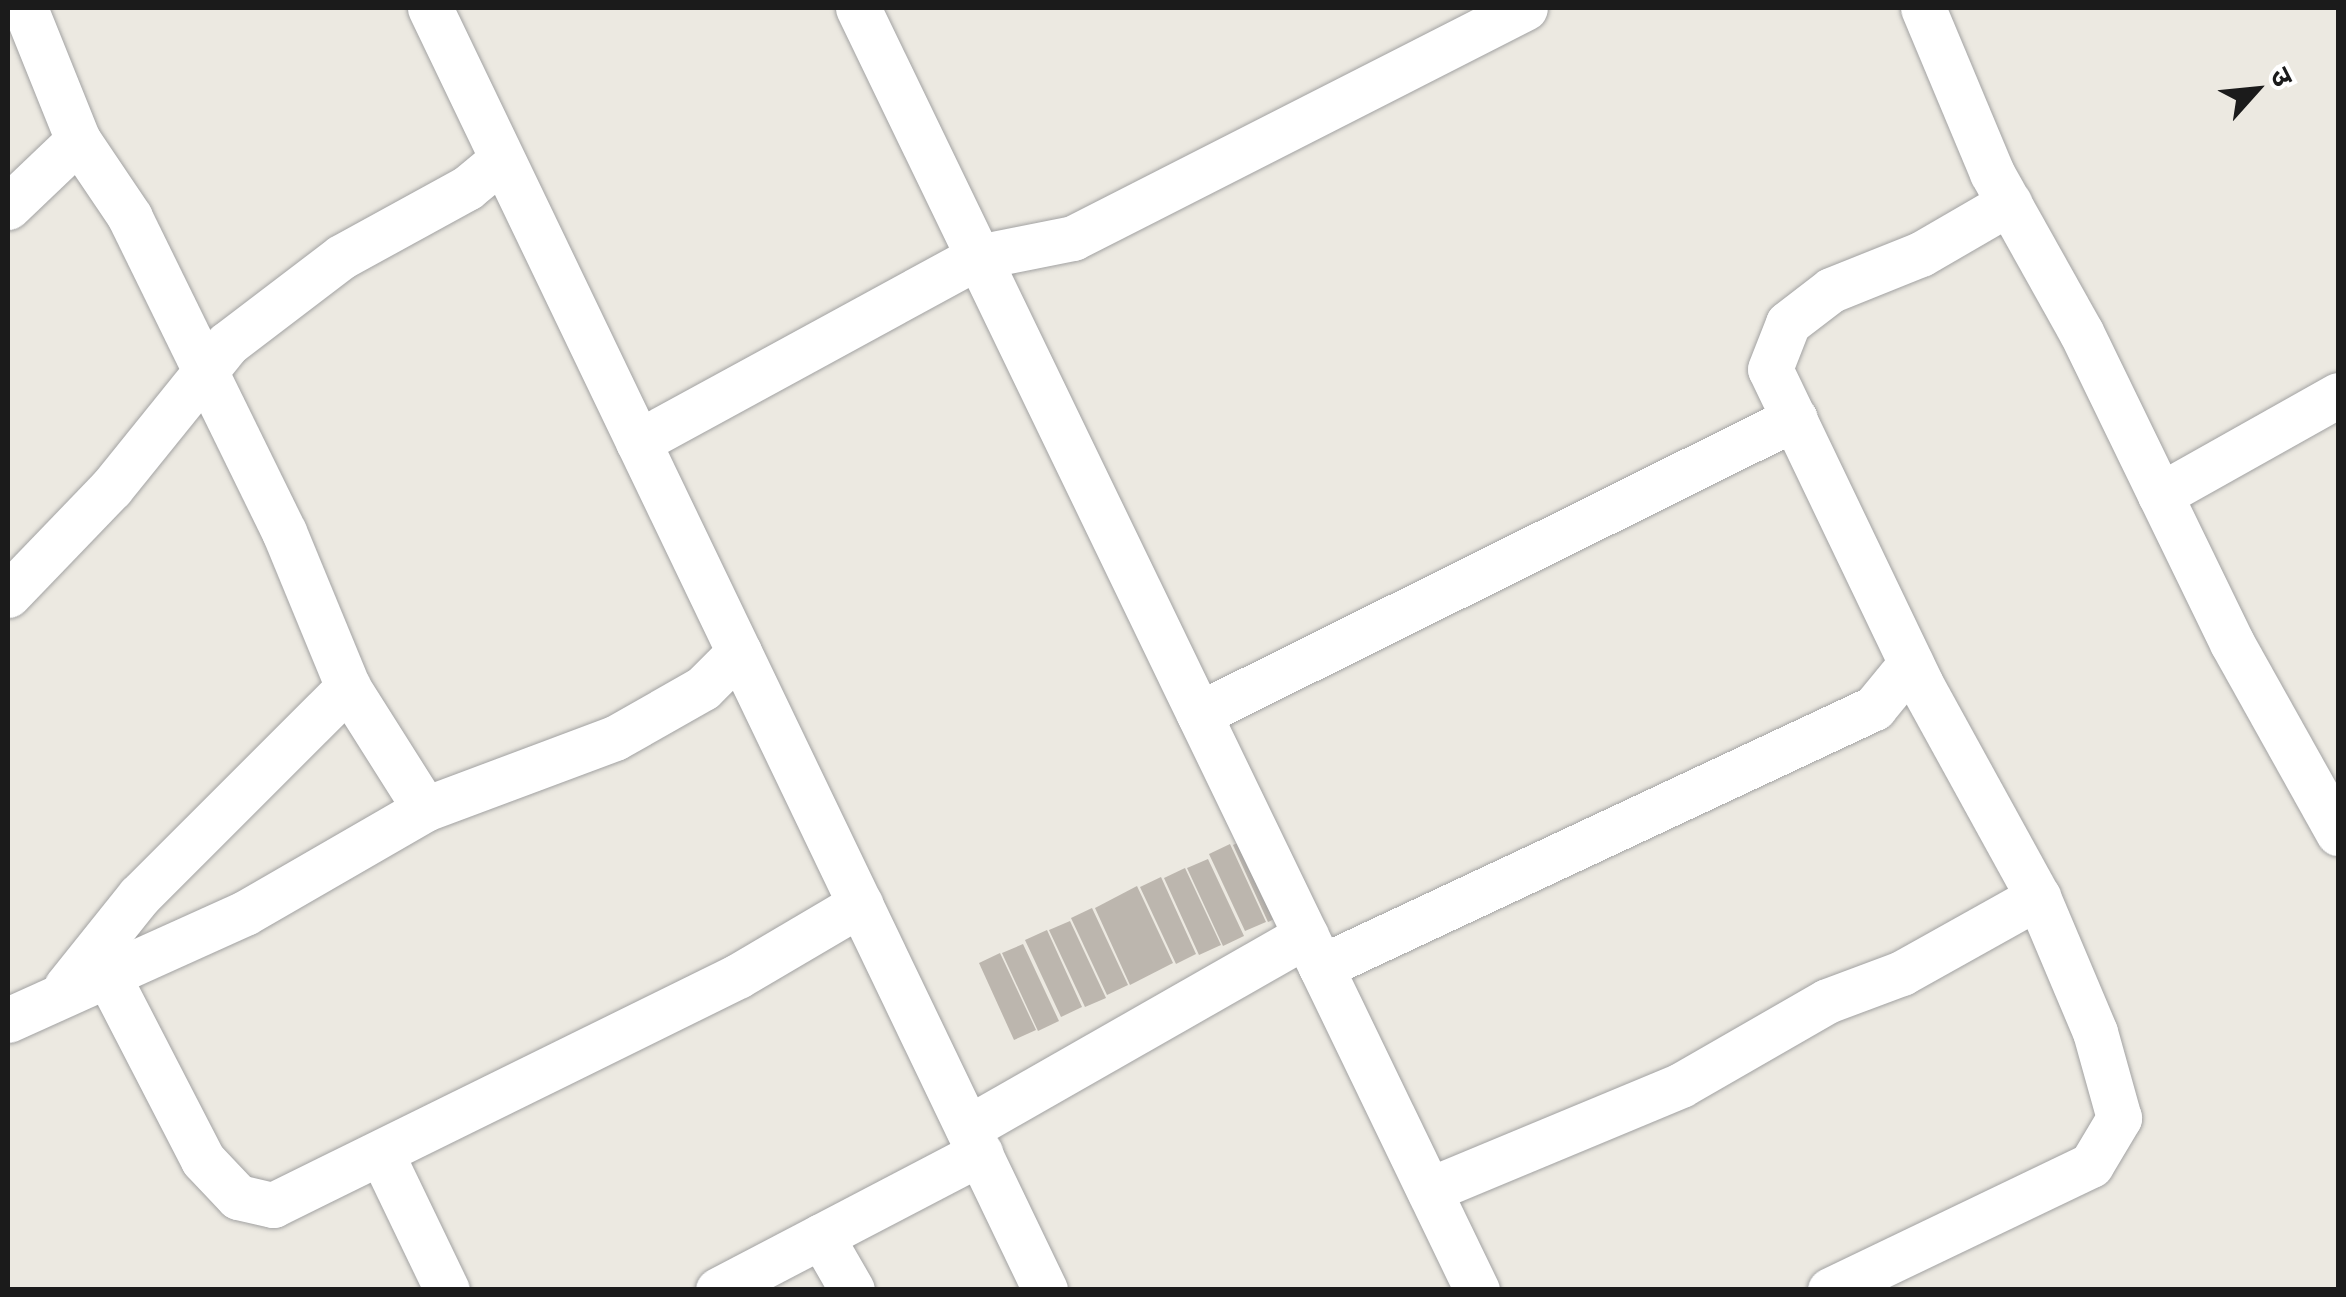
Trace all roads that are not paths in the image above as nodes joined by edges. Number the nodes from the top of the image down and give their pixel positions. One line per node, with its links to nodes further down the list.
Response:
1 (25, 8): 6 (street)
2 (430, 8): 7 (street)
3 (858, 8): 10 (street)
4 (1525, 8): 10 (street)
5 (1923, 8): 8 (street)
6 (78, 140): 9 (street); 11 (street)
7 (502, 159): 11 (street); 14 (street)
8 (2009, 202): 13 (street); 15 (street)
9 (8, 207)
10 (978, 257): 14 (street); 20 (street)
11 (203, 370): 16 (street); 19 (street)
12 (2338, 395): 15 (street)
13 (1794, 418): 18 (street); 20 (street)
14 (638, 442): 17 (street)
15 (2160, 495): 22 (street)
16 (8, 595)
17 (740, 652): 21 (street); 24 (street)
18 (1911, 662): 23 (street); 25 (street)
19 (348, 687): 21 (street); 27 (street)
20 (1199, 714): 25 (street)
21 (425, 809): 26 (street)
22 (2338, 833)
23 (2038, 897): 31 (street); 38 (street)
24 (860, 904): 29 (street); 30 (street)
25 (1314, 951): 29 (street); 31 (street)
26 (107, 974): 27 (street); 30 (street)
27 (58, 996): 28 (street)
28 (8, 1020)
29 (974, 1141): 32 (street); 36 (street)
30 (382, 1156): 33 (street)
31 (1429, 1190): 37 (street)
32 (821, 1236): 34 (street); 35 (street)
33 (447, 1290)
34 (718, 1290)
35 (852, 1290)
36 (1045, 1290)
37 (1477, 1290)
38 (1830, 1290)

